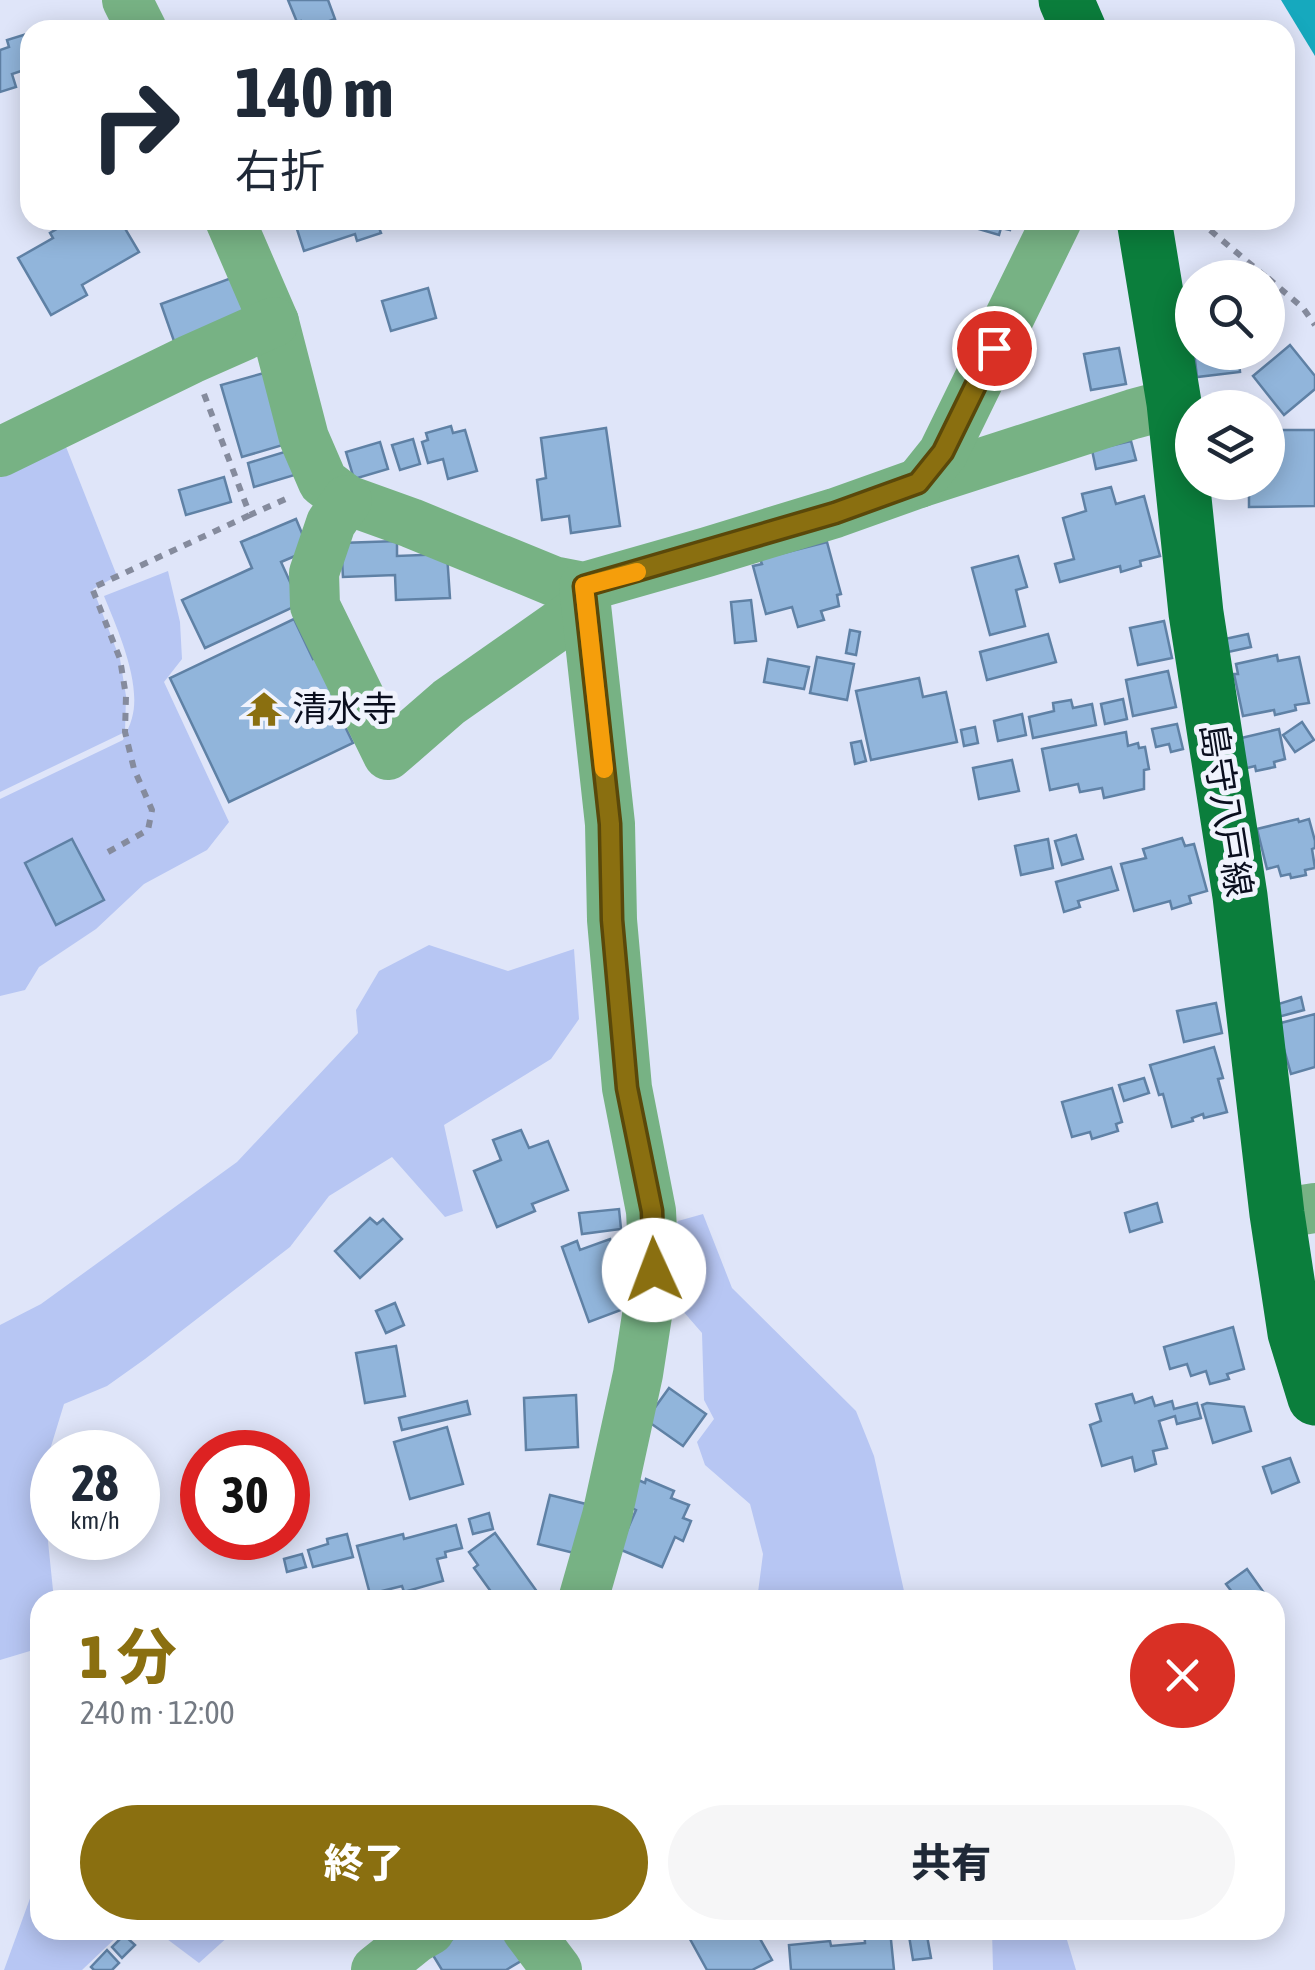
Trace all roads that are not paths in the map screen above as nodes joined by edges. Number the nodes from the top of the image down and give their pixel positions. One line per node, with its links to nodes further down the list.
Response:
1 (234, 230): 4 (street)
2 (1052, 230): 7 (street)
3 (1146, 230): 5 (main road, 島守八戸線)
4 (274, 322): 6 (street); 8 (street)
5 (1174, 403): 7 (street); 10 (main road, 島守八戸線)
6 (0, 452)
7 (918, 483): 9 (street)
8 (335, 491): 9 (street); 9 (street)
9 (585, 596): 12 (street)
10 (1296, 1211): 11 (main road, 島守八戸線)
11 (1315, 1398)
12 (586, 1590)
13 (414, 1940): 15 (street)
14 (534, 1940): 16 (street)
15 (376, 1970)
16 (557, 1970)

